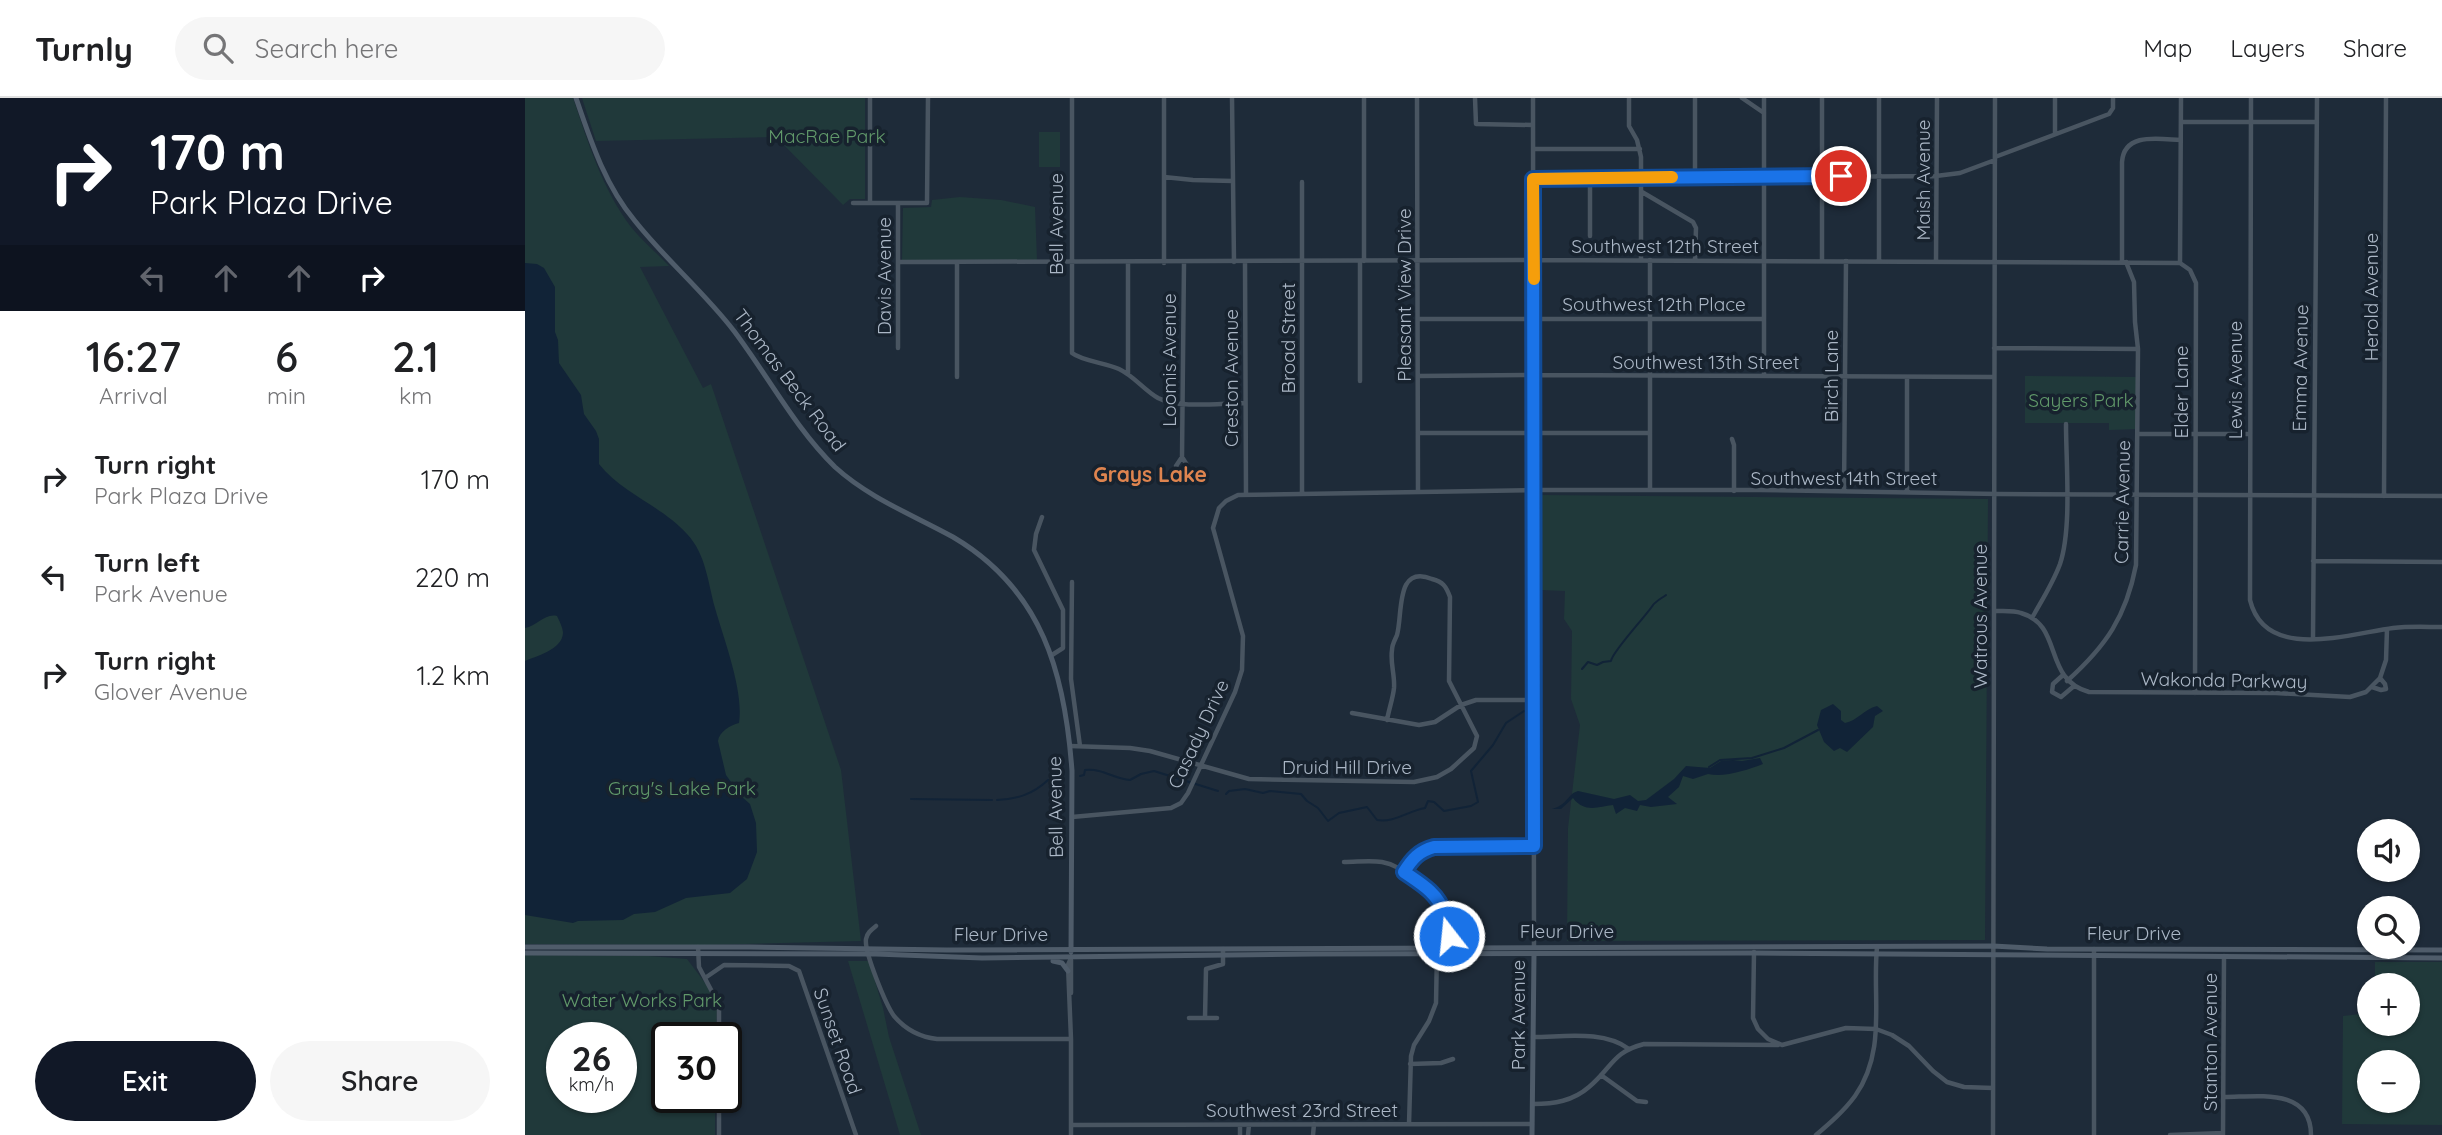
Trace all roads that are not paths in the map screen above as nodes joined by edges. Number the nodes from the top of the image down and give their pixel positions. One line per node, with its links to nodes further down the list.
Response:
1 (576, 98): 127 (main road, Thomas Beck Road)
2 (870, 98): 48 (street, Davis Avenue)
3 (928, 98): 49 (street)
4 (1072, 98): 70 (street, Bell Avenue)
5 (1164, 98): 39 (street)
6 (1233, 98): 44 (street)
7 (1363, 98): 55 (street)
8 (1417, 98): 56 (street, Pleasant View Drive)
9 (1475, 98): 29 (street)
10 (1533, 98): 29 (street, Park Avenue)
11 (1629, 98): 33 (street)
12 (1695, 98): 40 (street)
13 (1742, 98): 25 (street)
14 (1764, 98): 25 (street)
15 (1822, 98): 36 (street)
16 (1879, 98): 37 (street)
17 (1937, 98): 38 (street, Maish Avenue)
18 (1995, 98): 34 (street, Watrous Avenue)
19 (2055, 98): 30 (street)
20 (2113, 98): 30 (street)
21 (2181, 98): 26 (street, Elder Lane)
22 (2251, 98): 27 (street, Lewis Avenue)
23 (2317, 98): 28 (street, Emma Avenue)
24 (2386, 98): 116 (street, Herold Avenue)
25 (1764, 113): 35 (street)
26 (2181, 122): 27 (street); 31 (street, Elder Lane)
27 (2251, 122): 28 (street); 99 (street, Lewis Avenue)
28 (2317, 122): 115 (street, Emma Avenue)
29 (1533, 125): 32 (street, Park Avenue)
30 (2055, 134): 34 (street)
31 (2181, 140): 69 (street, Carrie Avenue); 73 (street, Elder Lane)
32 (1533, 149): 33 (street); 41 (street, Park Avenue)
33 (1640, 149): 43 (street)
34 (1995, 159): 38 (street); 68 (street, Watrous Avenue)
35 (1765, 176): 36 (street); 40 (street); 58 (street)
36 (1822, 176): 37 (street); 59 (street)
37 (1879, 176): 38 (street); 61 (street)
38 (1936, 176): 67 (street, Maish Avenue)
39 (1164, 177): 44 (street); 72 (street)
40 (1695, 177): 43 (street)
41 (1533, 179): 42 (street); 51 (street, Park Avenue)
42 (1590, 179): 43 (street); 50 (street)
43 (1641, 179): 46 (street)
44 (1233, 181): 65 (street)
45 (1302, 182): 54 (street, Broad Street)
46 (1641, 192): 52 (street); 57 (street)
47 (853, 202): 48 (street)
48 (870, 203): 49 (street)
49 (898, 203): 62 (street, Davis Avenue)
50 (1590, 236)
51 (1533, 260): 52 (street, Southwest 12th Street); 56 (street, Southwest 12th Street); 75 (street, Park Avenue)
52 (1641, 260): 53 (street, Southwest 12th Street)
53 (1650, 260): 57 (street, Southwest 12th Street); 76 (street)
54 (1302, 261): 55 (street, Southwest 12th Street); 66 (street, Southwest 12th Street); 108 (street, Broad Street)
55 (1362, 261): 56 (street, Southwest 12th Street); 90 (street)
56 (1418, 261): 74 (street, Pleasant View Drive)
57 (1695, 261): 58 (street, Southwest 12th Street)
58 (1764, 261): 59 (street, Southwest 12th Street); 77 (street)
59 (1822, 261): 60 (street, Southwest 12th Street)
60 (1846, 261): 61 (street, Southwest 12th Street); 86 (street, Birch Lane)
61 (1879, 261): 67 (street, Southwest 12th Street)
62 (898, 262): 63 (street, Southwest 12th Street); 78 (street, Davis Avenue)
63 (957, 262): 70 (street, Southwest 12th Street); 87 (street)
64 (1184, 262): 65 (street, Southwest 12th Street); 72 (street, Southwest 12th Street); 91 (street, Loomis Avenue)
65 (1234, 262): 66 (street, Southwest 12th Street)
66 (1245, 262): 92 (street, Creston Avenue)
67 (1936, 262): 68 (street, Southwest 12th Street)
68 (1995, 262): 69 (street, Southwest 12th Street); 79 (street, Watrous Avenue)
69 (2124, 262): 73 (street, Southwest 12th Street); 80 (street, Carrie Avenue)
70 (1072, 263): 71 (street, Southwest 12th Street); 81 (street, Bell Avenue)
71 (1128, 263): 72 (street, Southwest 12th Street); 81 (street)
72 (1164, 263)
73 (2180, 263): 98 (street, Elder Lane)
74 (1418, 318): 75 (street, Southwest 12th Place); 84 (street, Pleasant View Drive)
75 (1534, 318): 76 (street, Southwest 12th Place); 82 (street, Park Avenue)
76 (1650, 318): 77 (street, Southwest 12th Place); 83 (street)
77 (1764, 319): 85 (street)
78 (898, 348)
79 (1994, 348): 80 (street); 89 (street, Watrous Avenue)
80 (2138, 349): 97 (street, Carrie Avenue)
81 (1128, 374): 91 (street)
82 (1534, 375): 83 (street, Southwest 13th Street); 84 (street, Southwest 13th Street); 95 (street, Park Avenue)
83 (1650, 375): 85 (street, Southwest 13th Street); 96 (street)
84 (1418, 376): 94 (street, Pleasant View Drive)
85 (1764, 376): 86 (street, Southwest 13th Street)
86 (1845, 376): 88 (street, Southwest 13th Street); 105 (street, Birch Lane)
87 (957, 377)
88 (1907, 377): 89 (street, Southwest 13th Street); 107 (street)
89 (1994, 377): 109 (street, Watrous Avenue)
90 (1360, 381)
91 (1184, 403): 92 (street); 101 (street, Loomis Avenue)
92 (1245, 403): 111 (street, Creston Avenue)
93 (2067, 424): 110 (street)
94 (1418, 433): 95 (street); 106 (street, Pleasant View Drive)
95 (1534, 433): 96 (street); 102 (street, Park Avenue)
96 (1650, 433): 103 (street)
97 (2137, 433): 98 (street); 112 (street, Carrie Avenue)
98 (2195, 434): 99 (street); 113 (street, Elder Lane)
99 (2249, 434): 114 (street, Lewis Avenue)
100 (1732, 439): 104 (street)
101 (1182, 457)
102 (1534, 490): 103 (street, Southwest 14th Street); 106 (street, Southwest 14th Street); 134 (street, Park Avenue)
103 (1650, 491): 104 (street, Southwest 14th Street)
104 (1734, 491): 105 (street, Southwest 14th Street)
105 (1844, 491): 107 (street, Southwest 14th Street)
106 (1418, 492): 108 (street, Southwest 14th Street)
107 (1907, 492): 109 (street, Southwest 14th Street)
108 (1302, 494): 111 (street, Southwest 14th Street)
109 (1993, 494): 110 (street, Southwest 14th Street); 122 (street, Watrous Avenue)
110 (2066, 494): 112 (street, Southwest 14th Street); 123 (street)
111 (1246, 495): 140 (street, Casady Drive)
112 (2137, 495): 113 (street, Southwest 14th Street); 130 (street, Carrie Avenue)
113 (2194, 495): 114 (street, Southwest 14th Street); 133 (street, Elder Lane)
114 (2249, 495): 115 (street, Southwest 14th Street); 126 (street, Lewis Avenue)
115 (2312, 496): 116 (street, Southwest 14th Street); 119 (street, Emma Avenue)
116 (2384, 496): 117 (street, Southwest 14th Street)
117 (2442, 496)
118 (1042, 517): 127 (street)
119 (2313, 561): 120 (street); 126 (street, Emma Avenue)
120 (2442, 562)
121 (1072, 582): 139 (street, Bell Avenue)
122 (1994, 611): 123 (street); 146 (street, Watrous Avenue)
123 (2032, 618): 128 (street, Wakonda Parkway)
124 (2442, 627): 125 (street)
125 (2387, 629): 126 (street); 129 (street)
126 (2313, 638)
127 (1052, 655): 138 (main road, Thomas Beck Road)
128 (2063, 675): 130 (street, Wakonda Parkway); 131 (street, Wakonda Parkway)
129 (2380, 678): 132 (street); 132 (street)
130 (2067, 681): 131 (street, Wakonda Parkway)
131 (2074, 687): 133 (street, Wakonda Parkway)
132 (2372, 687): 133 (street, Wakonda Parkway)
133 (2195, 693)
134 (1534, 700): 135 (street); 142 (street, Park Avenue)
135 (1461, 705): 137 (street); 137 (street, Druid Hill Drive); 140 (street, Druid Hill Drive)
136 (1352, 713): 137 (street)
137 (1387, 720)
138 (1070, 746): 139 (street, Bell Avenue); 141 (main road, Bell Avenue)
139 (1080, 746): 140 (street, Druid Hill Drive)
140 (1201, 764): 141 (street, Casady Drive)
141 (1072, 817): 150 (main road, Bell Avenue)
142 (1534, 846): 144 (street); 157 (street, Park Avenue)
143 (1344, 862): 144 (street)
144 (1404, 872): 156 (street)
145 (876, 926): 177 (street)
146 (1993, 946): 151 (main road, Fleur Drive); 159 (main road, Fleur Drive); 162 (street, Watrous Avenue)
147 (525, 947): 153 (main road, Fleur Drive)
148 (1760, 947): 151 (main road, Fleur Drive); 157 (main road, Fleur Drive); 161 (street)
149 (2224, 948): 152 (main road, Fleur Drive); 159 (main road, Fleur Drive); 163 (street, Stanton Avenue)
150 (1071, 950): 154 (main road, Fleur Drive); 158 (main road, Fleur Drive); 165 (main road, Bell Avenue)
151 (1877, 950): 161 (main road, Fleur Drive); 162 (main road, Fleur Drive); 175 (street)
152 (2442, 950)
153 (698, 951): 154 (main road, Fleur Drive); 160 (main road, Fleur Drive); 168 (street)
154 (875, 951): 164 (main road, Fleur Drive)
155 (1437, 951): 156 (main road, Fleur Drive); 158 (main road, Fleur Drive); 182 (street)
156 (1447, 951): 157 (main road, Fleur Drive)
157 (1534, 951): 161 (main road, Fleur Drive); 176 (main road, Park Avenue)
158 (1223, 952): 165 (main road, Fleur Drive); 171 (street)
159 (2094, 952): 162 (main road, Fleur Drive); 163 (main road, Fleur Drive); 205 (street)
160 (525, 953)
161 (1753, 953): 174 (street)
162 (1993, 955): 184 (street, Watrous Avenue)
163 (2224, 957): 166 (main road, Fleur Drive); 185 (street, Stanton Avenue)
164 (1036, 958): 165 (main road, Fleur Drive); 167 (main road)
165 (1071, 958): 167 (street, Bell Avenue); 169 (street, Bell Avenue)
166 (2442, 958)
167 (1068, 971): 169 (street, Bell Avenue)
168 (705, 978): 173 (street); 197 (street, Sunset Road)
169 (1070, 998): 177 (street, Bell Avenue)
170 (1189, 1018): 171 (street)
171 (1205, 1018): 172 (street)
172 (1217, 1018)
173 (719, 1022)
174 (1758, 1029): 178 (street); 179 (street)
175 (1876, 1029): 179 (street); 184 (street); 203 (street)
176 (1534, 1037): 180 (street); 187 (main road, Park Avenue)
177 (1071, 1039): 192 (street, Bell Avenue)
178 (1752, 1045): 179 (street); 180 (street)
179 (1782, 1045)
180 (1629, 1049): 183 (street)
181 (1453, 1059): 182 (street)
182 (1411, 1064): 190 (street)
183 (1601, 1075): 186 (street); 187 (street)
184 (1993, 1088): 204 (street, Watrous Avenue)
185 (2224, 1097): 195 (street, Stanton Avenue); 207 (street)
186 (1646, 1102)
187 (1533, 1104): 191 (main road, Park Avenue)
188 (719, 1113): 196 (street)
189 (1314, 1124): 190 (street, Southwest 23rd Street); 194 (street, Southwest 23rd Street); 201 (street)
190 (1409, 1124): 191 (street, Southwest 23rd Street)
191 (1532, 1124): 202 (main road, Park Avenue)
192 (1071, 1125): 193 (street, Southwest 23rd Street); 198 (street, Bell Avenue)
193 (1240, 1125): 194 (street, Southwest 23rd Street); 199 (street)
194 (1249, 1125): 200 (street)
195 (2223, 1134): 206 (street)
196 (719, 1135)
197 (856, 1135)
198 (1071, 1135)
199 (1240, 1135)
200 (1248, 1135)
201 (1314, 1135)
202 (1532, 1135)
203 (1816, 1135)
204 (1993, 1135)
205 (2094, 1135)
206 (2170, 1135)
207 (2311, 1135)

